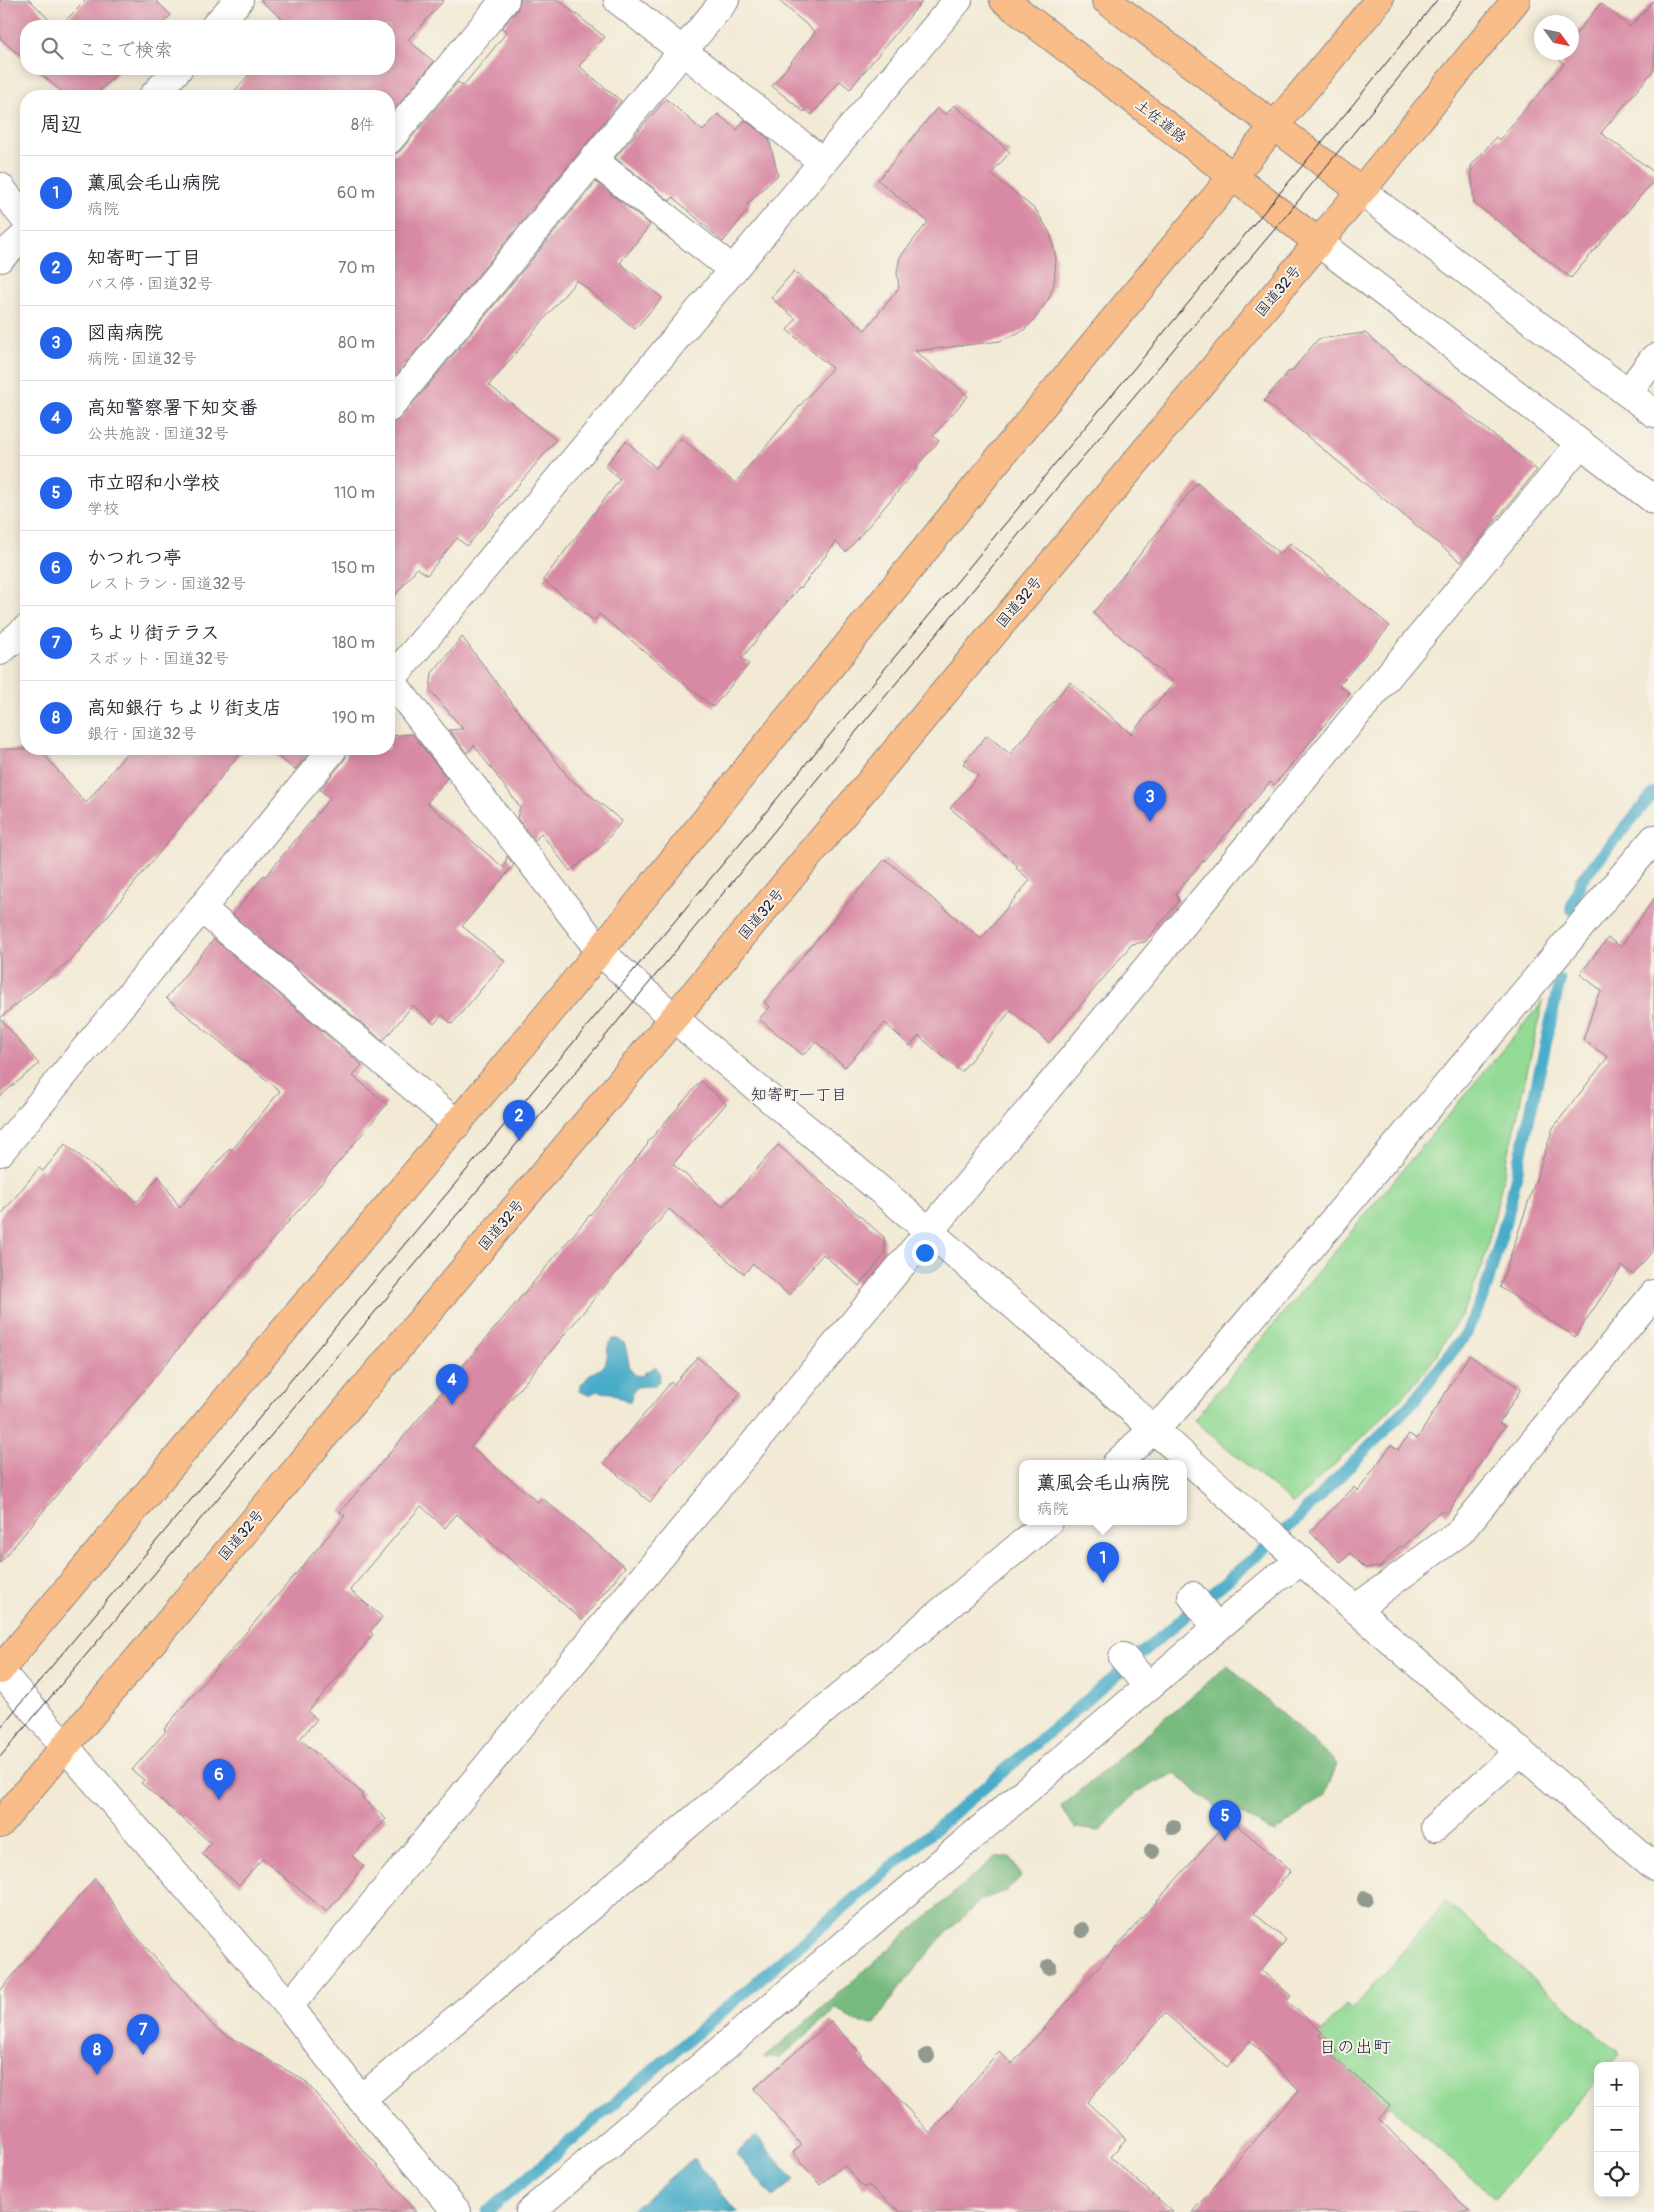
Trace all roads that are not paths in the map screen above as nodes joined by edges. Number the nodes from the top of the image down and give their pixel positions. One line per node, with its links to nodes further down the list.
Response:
1 (239, 0): 10 (street)
2 (505, 0): 15 (street)
3 (618, 0): 11 (street)
4 (725, 0): 11 (street)
5 (958, 0): 17 (street)
6 (1004, 0): 18 (highway, 土佐道路)
7 (1106, 0): 14 (highway)
8 (1379, 0): 14 (highway)
9 (1516, 0): 20 (highway, 国道32号)
10 (221, 20)
11 (683, 51): 16 (street); 17 (street)
12 (172, 75): 13 (street)
13 (159, 90)
14 (1273, 125): 18 (highway); 20 (highway)
15 (395, 133)
16 (594, 160): 25 (street); 28 (street)
17 (823, 162): 25 (street)
18 (1231, 175): 23 (highway, 土佐道路); 39 (highway)
19 (0, 187): 21 (street)
20 (1361, 191): 23 (highway, 国道32号); 27 (street)
21 (20, 212)
22 (20, 240): 24 (street)
23 (1318, 242): 30 (street); 40 (highway, 国道32号)
24 (0, 258)
25 (733, 270): 34 (street)
26 (1654, 358): 27 (street)
27 (1628, 393): 29 (street)
28 (395, 401)
29 (1654, 413)
30 (1580, 444): 31 (street); 43 (street)
31 (1654, 500)
32 (20, 634): 33 (street)
33 (0, 651)
34 (395, 673)
35 (395, 688): 39 (street)
36 (328, 755): 38 (street)
37 (1654, 839): 45 (street)
38 (201, 908): 41 (street); 42 (street)
39 (600, 951): 40 (street); 41 (highway)
40 (674, 1019): 43 (street); 55 (highway, 国道32号)
41 (457, 1124): 53 (highway)
42 (0, 1152)
43 (930, 1231): 45 (street); 60 (street)
44 (1654, 1294): 50 (street)
45 (1155, 1429): 46 (street); 48 (street)
46 (1120, 1460)
47 (1044, 1525): 61 (street)
48 (1296, 1556): 50 (street); 51 (street)
49 (1192, 1596): 51 (street)
50 (1355, 1609): 56 (street)
51 (1217, 1628): 54 (street)
52 (1123, 1657): 54 (street)
53 (0, 1671): 55 (street)
54 (1148, 1686): 63 (street)
55 (65, 1746): 57 (highway, 国道32号); 60 (street)
56 (1520, 1751): 58 (street); 59 (street)
57 (0, 1824)
58 (1435, 1827)
59 (1654, 1866)
60 (289, 2006): 61 (street)
61 (361, 2099): 62 (street)
62 (456, 2210)
63 (530, 2212)

